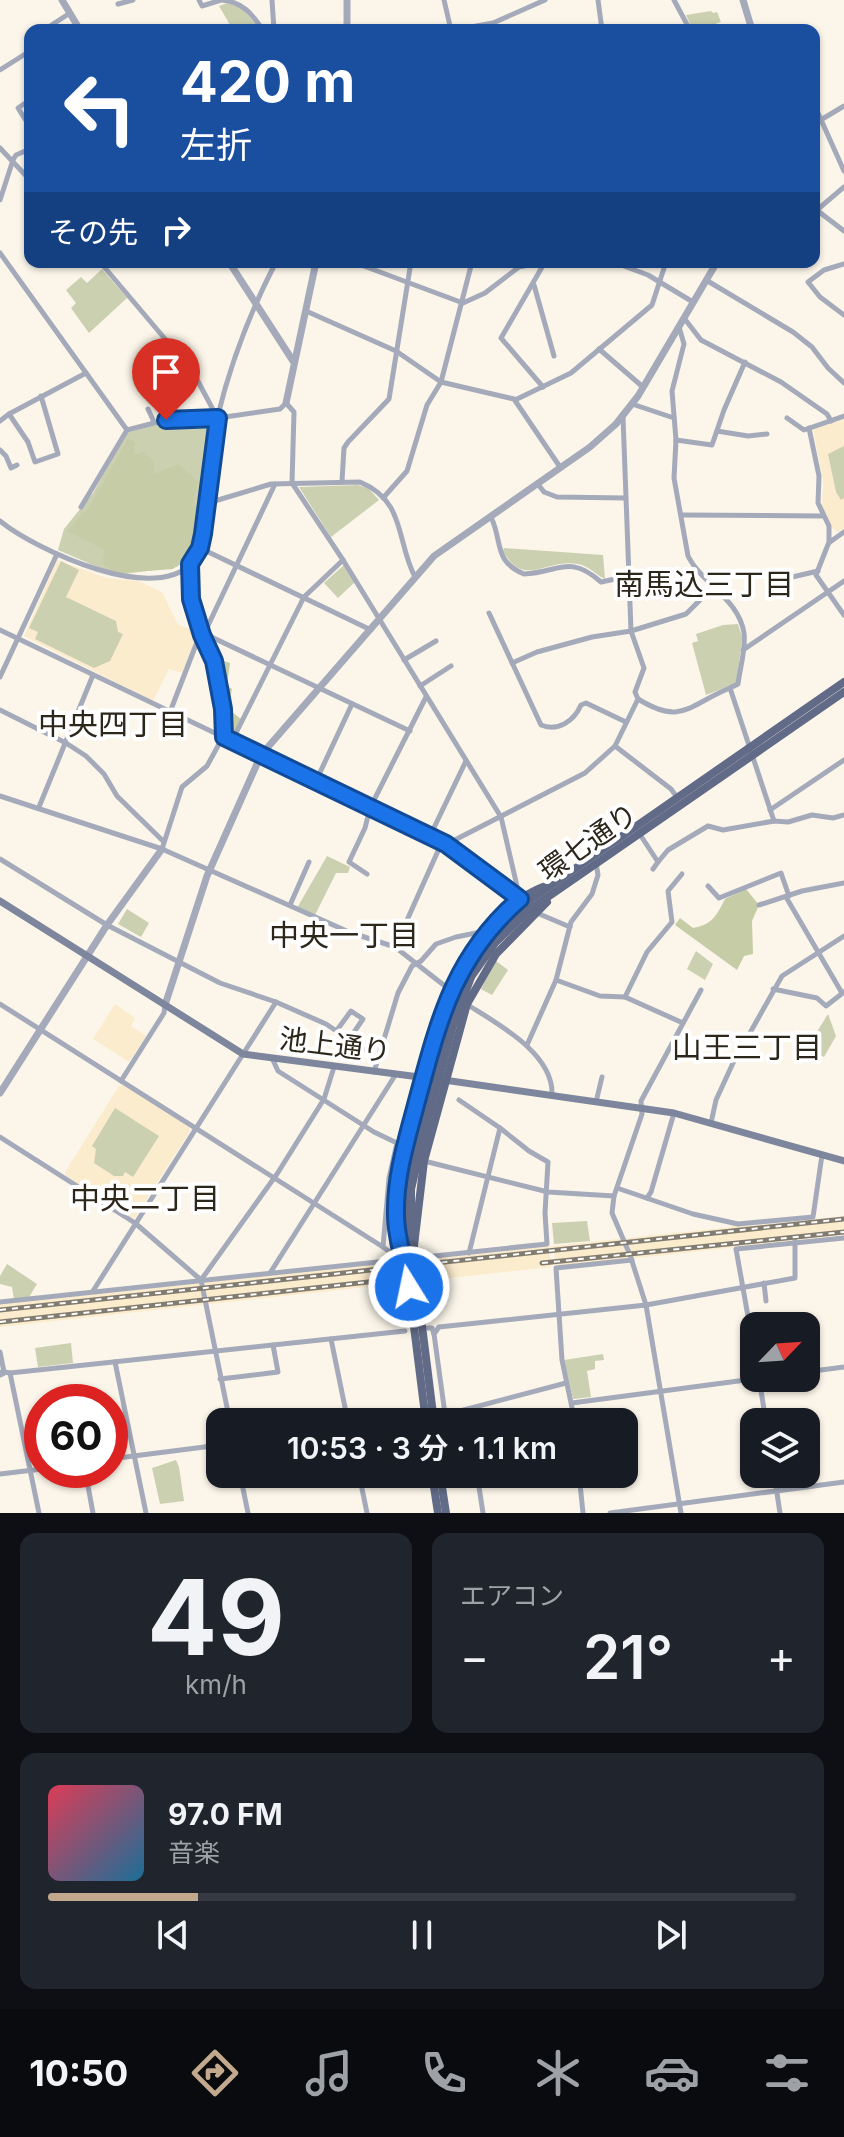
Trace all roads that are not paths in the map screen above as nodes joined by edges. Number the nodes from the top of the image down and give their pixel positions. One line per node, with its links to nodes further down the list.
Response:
1 (62, 0): 13 (street)
2 (133, 0): 12 (street)
3 (199, 0): 4 (street)
4 (222, 0): 16 (street)
5 (272, 0): 17 (street)
6 (347, 0): 18 (street)
7 (444, 0): 19 (street)
8 (545, 0): 20 (street)
9 (598, 0): 21 (street)
10 (674, 0): 22 (street)
11 (743, 0): 23 (street)
12 (118, 4)
13 (70, 13): 14 (street); 15 (street)
14 (53, 24)
15 (76, 24)
16 (258, 24)
17 (274, 24)
18 (347, 24)
19 (451, 24)
20 (487, 24)
21 (601, 24)
22 (687, 24)
23 (750, 24)
24 (24, 55): 25 (street)
25 (0, 70)
26 (844, 106): 28 (street)
27 (820, 115): 28 (street)
28 (823, 120): 29 (street); 33 (street)
29 (820, 121)
30 (0, 148): 32 (street)
31 (24, 152): 32 (street)
32 (13, 160): 34 (street); 36 (street)
33 (844, 171)
34 (24, 173)
35 (844, 187): 37 (street)
36 (0, 200)
37 (820, 205)
38 (820, 213): 39 (street)
39 (844, 231)
40 (0, 253): 70 (street)
41 (844, 264): 62 (street)
42 (105, 268): 83 (street)
43 (233, 268): 58 (street)
44 (273, 268): 58 (street)
45 (315, 268): 61 (street)
46 (368, 268): 55 (street)
47 (410, 268): 55 (street)
48 (470, 268): 60 (street)
49 (518, 268): 60 (street)
50 (542, 268): 57 (street)
51 (627, 268): 56 (street)
52 (665, 268): 56 (street)
53 (713, 268): 54 (street)
54 (706, 280): 59 (street); 72 (street)
55 (407, 283): 60 (street); 66 (street)
56 (661, 283): 59 (street); 65 (street)
57 (534, 285): 67 (street); 73 (street)
58 (255, 302): 68 (street); 83 (street)
59 (693, 302): 63 (street)
60 (460, 303): 71 (street)
61 (305, 310): 66 (street); 68 (street)
62 (844, 315)
63 (684, 318): 64 (street); 69 (street)
64 (679, 326): 74 (street); 84 (street)
65 (599, 349): 73 (street); 74 (street)
66 (396, 351): 71 (street); 97 (street)
67 (554, 356)
68 (293, 361): 77 (street)
69 (745, 362): 87 (street); 91 (street)
70 (86, 373): 75 (street); 90 (street)
71 (441, 382): 76 (street); 101 (street)
72 (844, 383)
73 (543, 387): 76 (street)
74 (643, 387): 78 (street)
75 (41, 396): 80 (street); 80 (street)
76 (515, 400): 96 (street)
77 (286, 403): 83 (street); 99 (street)
78 (632, 404): 81 (street); 84 (street)
79 (148, 409): 88 (street)
80 (9, 414): 86 (street)
81 (623, 416): 96 (street); 102 (street)
82 (844, 416): 87 (street)
83 (218, 418): 88 (street); 103 (street)
84 (674, 418): 93 (street)
85 (787, 418): 89 (street)
86 (0, 421)
87 (831, 421): 89 (street)
88 (154, 422): 90 (street)
89 (809, 428): 107 (street)
90 (127, 430): 104 (street)
91 (717, 431): 92 (street); 93 (street)
92 (767, 434)
93 (676, 440): 106 (street)
94 (0, 450): 95 (street)
95 (17, 465)
96 (560, 467): 100 (street)
97 (342, 481): 99 (street); 101 (street)
98 (276, 483): 99 (street); 103 (street); 115 (street)
99 (292, 483): 113 (street)
100 (537, 483): 102 (street); 105 (street)
101 (383, 498): 118 (street)
102 (625, 498): 117 (street)
103 (208, 503): 111 (street)
104 (81, 507)
105 (490, 515): 117 (street); 118 (street)
106 (681, 515): 107 (street); 121 (street)
107 (822, 516): 110 (street)
108 (0, 521): 112 (street)
109 (844, 532): 110 (street)
110 (829, 542): 116 (street)
111 (200, 548): 114 (street); 115 (street)
112 (57, 554): 114 (street); 131 (street)
113 (343, 560): 123 (street); 126 (street)
114 (190, 564): 130 (street)
115 (237, 565): 123 (street); 130 (street)
116 (819, 571): 120 (street); 122 (street)
117 (629, 576): 129 (street)
118 (415, 577): 126 (street)
119 (844, 581): 122 (street)
120 (771, 582)
121 (713, 587): 129 (street); 133 (street)
122 (828, 592): 125 (street); 133 (street)
123 (304, 597): 128 (street); 136 (street)
124 (489, 613): 135 (street)
125 (844, 615)
126 (380, 620): 128 (street); 134 (street)
127 (0, 630): 131 (street)
128 (371, 630): 142 (street)
129 (631, 631): 135 (street); 146 (street)
130 (203, 634): 136 (street); 149 (street); 152 (street)
131 (18, 639): 138 (street); 139 (street)
132 (436, 641): 134 (street)
133 (743, 650): 143 (street)
134 (404, 660): 141 (street)
135 (512, 663): 150 (street)
136 (269, 664): 142 (street); 153 (street)
137 (451, 666): 141 (street)
138 (93, 675): 149 (street); 154 (street)
139 (0, 677)
140 (844, 682): 156 (main road, 環七通り)
141 (420, 686): 145 (street)
142 (319, 688): 147 (street); 157 (street)
143 (730, 688): 146 (street); 156 (street)
144 (844, 692): 156 (main road, 環七通り)
145 (426, 696): 151 (street); 159 (street)
146 (638, 699): 150 (street)
147 (352, 704): 151 (street); 160 (street)
148 (0, 710): 154 (street)
149 (170, 712): 152 (street)
150 (626, 722): 155 (street)
151 (410, 731): 164 (street)
152 (224, 737): 153 (street); 172 (street)
153 (232, 741): 157 (street)
154 (66, 743): 163 (street); 172 (street)
155 (615, 746): 162 (street); 167 (street)
156 (751, 751): 162 (main road, 環七通り); 165 (street); 169 (main road, 環七通り)
157 (261, 755): 160 (street); 178 (street)
158 (844, 760): 165 (street)
159 (467, 761): 167 (street); 170 (street)
160 (316, 781): 164 (street)
161 (0, 796): 163 (street)
162 (677, 797): 183 (main road, 環七通り)
163 (39, 807): 172 (street)
164 (370, 808): 170 (street); 179 (street)
165 (770, 810): 168 (street)
166 (844, 815): 168 (street)
167 (501, 817): 171 (street); 185 (street)
168 (774, 821): 175 (street)
169 (638, 833): 175 (street); 176 (main road, 環七通り)
170 (430, 836): 171 (street)
171 (444, 843): 185 (street); 194 (street)
172 (163, 845): 178 (street); 190 (street)
173 (0, 859): 190 (street)
174 (309, 862): 187 (street)
175 (658, 862): 177 (street)
176 (596, 863): 183 (main road, 環七通り); 191 (street)
177 (653, 869)
178 (210, 870): 187 (street); 197 (street)
179 (367, 874)
180 (682, 874): 205 (street)
181 (844, 883): 184 (street)
182 (708, 886): 184 (street)
183 (553, 888): 185 (main road); 189 (main road); 199 (main road, 環七通り); 199 (main road, 環七通り)
184 (788, 896): 188 (street); 195 (street)
185 (520, 899): 192 (main road)
186 (1, 905): 196 (main road, 池上通り)
187 (290, 905): 194 (street)
188 (759, 905)
189 (536, 913): 191 (street); 208 (main road)
190 (107, 925): 196 (street); 197 (street)
191 (570, 927): 200 (street)
192 (486, 931): 198 (street); 202 (main road)
193 (844, 936): 195 (street)
194 (395, 947): 198 (street)
195 (818, 953): 201 (street); 204 (street)
196 (88, 956): 209 (main road, 池上通り); 213 (street)
197 (180, 960): 206 (street); 209 (street)
198 (416, 963): 202 (street); 220 (street)
199 (468, 976): 258 (main road, 環七通り, bridge)
200 (556, 980): 205 (street); 216 (street)
201 (773, 989): 204 (street); 236 (street)
202 (450, 990): 210 (main road)
203 (701, 990): 212 (street)
204 (843, 992)
205 (625, 997): 212 (street)
206 (276, 1002): 214 (street); 219 (street)
207 (0, 1004): 213 (street)
208 (467, 1004): 211 (main road); 216 (street)
209 (165, 1005): 219 (main road, 池上通り); 228 (street)
210 (441, 1015): 211 (street); 217 (main road)
211 (461, 1021): 218 (main road)
212 (683, 1023): 234 (street)
213 (41, 1029): 228 (street); 229 (street)
214 (337, 1030): 215 (street); 215 (street)
215 (350, 1038): 220 (street)
216 (527, 1045): 230 (street)
217 (432, 1047): 218 (street); 226 (main road)
218 (452, 1052): 227 (main road)
219 (243, 1054): 221 (main road, 池上通り); 238 (street)
220 (377, 1058): 223 (street)
221 (273, 1060): 222 (main road, 池上通り); 231 (street)
222 (334, 1067): 223 (main road, 池上通り); 231 (street)
223 (374, 1072): 224 (main road, 池上通り)
224 (396, 1074): 226 (main road, 池上通り); 237 (street)
225 (602, 1077): 233 (street)
226 (424, 1078): 227 (main road, 池上通り); 241 (main road)
227 (446, 1080): 230 (main road, 池上通り); 243 (main road)
228 (121, 1081): 238 (street)
229 (0, 1093)
230 (552, 1095): 233 (main road, 池上通り)
231 (324, 1099): 237 (street); 245 (street)
232 (459, 1100): 239 (street)
233 (596, 1102): 234 (main road, 池上通り)
234 (640, 1107): 235 (main road, 池上通り); 247 (street)
235 (674, 1113): 236 (main road, 池上通り); 250 (street)
236 (711, 1123): 242 (main road, 池上通り)
237 (363, 1125): 241 (street); 251 (street)
238 (196, 1127): 245 (street); 252 (street)
239 (500, 1128): 246 (street); 248 (street)
240 (0, 1137): 252 (street)
241 (402, 1143): 256 (street); 258 (main road)
242 (822, 1155): 244 (main road, 池上通り); 250 (street)
243 (424, 1161): 246 (street); 258 (main road)
244 (844, 1161)
245 (274, 1177): 251 (street); 262 (street)
246 (488, 1178): 248 (street); 257 (street)
247 (617, 1188): 249 (street); 250 (street)
248 (548, 1192): 249 (street); 257 (street)
249 (614, 1196): 260 (street)
250 (647, 1198)
251 (315, 1203): 256 (street); 261 (street)
252 (135, 1223): 262 (street); 265 (street)
253 (844, 1238): 254 (street)
254 (795, 1241): 263 (street); 264 (street)
255 (390, 1244): 259 (street)
256 (383, 1247): 259 (street)
257 (469, 1253): 259 (street)
258 (408, 1254): 289 (main road, 環七通り, bridge)
259 (394, 1258): 261 (street)
260 (632, 1260): 268 (street); 270 (street)
261 (270, 1273): 262 (street)
262 (201, 1280): 265 (street); 276 (street)
263 (764, 1283): 264 (street); 266 (street)
264 (743, 1288): 268 (street); 269 (street)
265 (92, 1292): 267 (street)
266 (766, 1301)
267 (0, 1302)
268 (646, 1305): 270 (street); 285 (street)
269 (747, 1312)
270 (560, 1314): 273 (street); 284 (street)
271 (428, 1328): 273 (street)
272 (405, 1331): 274 (street)
273 (434, 1334): 290 (street)
274 (331, 1339): 275 (street); 288 (street)
275 (273, 1345): 276 (street); 282 (street)
276 (214, 1351): 278 (street); 282 (street)
277 (0, 1352): 281 (street)
278 (115, 1362): 281 (street); 295 (street)
279 (844, 1367): 280 (street)
280 (820, 1370)
281 (5, 1373): 293 (street)
282 (220, 1379): 287 (street)
283 (740, 1380): 285 (street)
284 (566, 1383): 286 (street); 291 (street)
285 (660, 1390): 286 (street); 310 (street)
286 (572, 1403): 292 (street)
287 (227, 1408)
288 (345, 1408)
289 (428, 1408)
290 (444, 1408)
291 (473, 1408)
292 (573, 1408)
293 (24, 1447)
294 (206, 1447): 295 (street)
295 (134, 1456): 296 (street); 313 (street)
296 (128, 1457)
297 (24, 1471): 298 (street)
298 (0, 1474)
299 (844, 1482): 309 (street)
300 (34, 1488): 311 (street)
301 (88, 1488): 312 (street)
302 (243, 1488): 314 (street)
303 (362, 1488): 315 (street)
304 (436, 1488): 316 (main road)
305 (439, 1488): 317 (main road)
306 (479, 1488): 318 (street)
307 (580, 1488): 319 (street)
308 (776, 1488): 309 (street)
309 (777, 1492): 310 (street); 322 (street)
310 (680, 1504): 320 (street); 321 (street)
311 (39, 1513)
312 (93, 1513)
313 (146, 1513)
314 (248, 1513)
315 (367, 1513)
316 (438, 1513)
317 (446, 1513)
318 (483, 1513)
319 (583, 1513)
320 (610, 1513)
321 (681, 1513)
322 (780, 1513)

